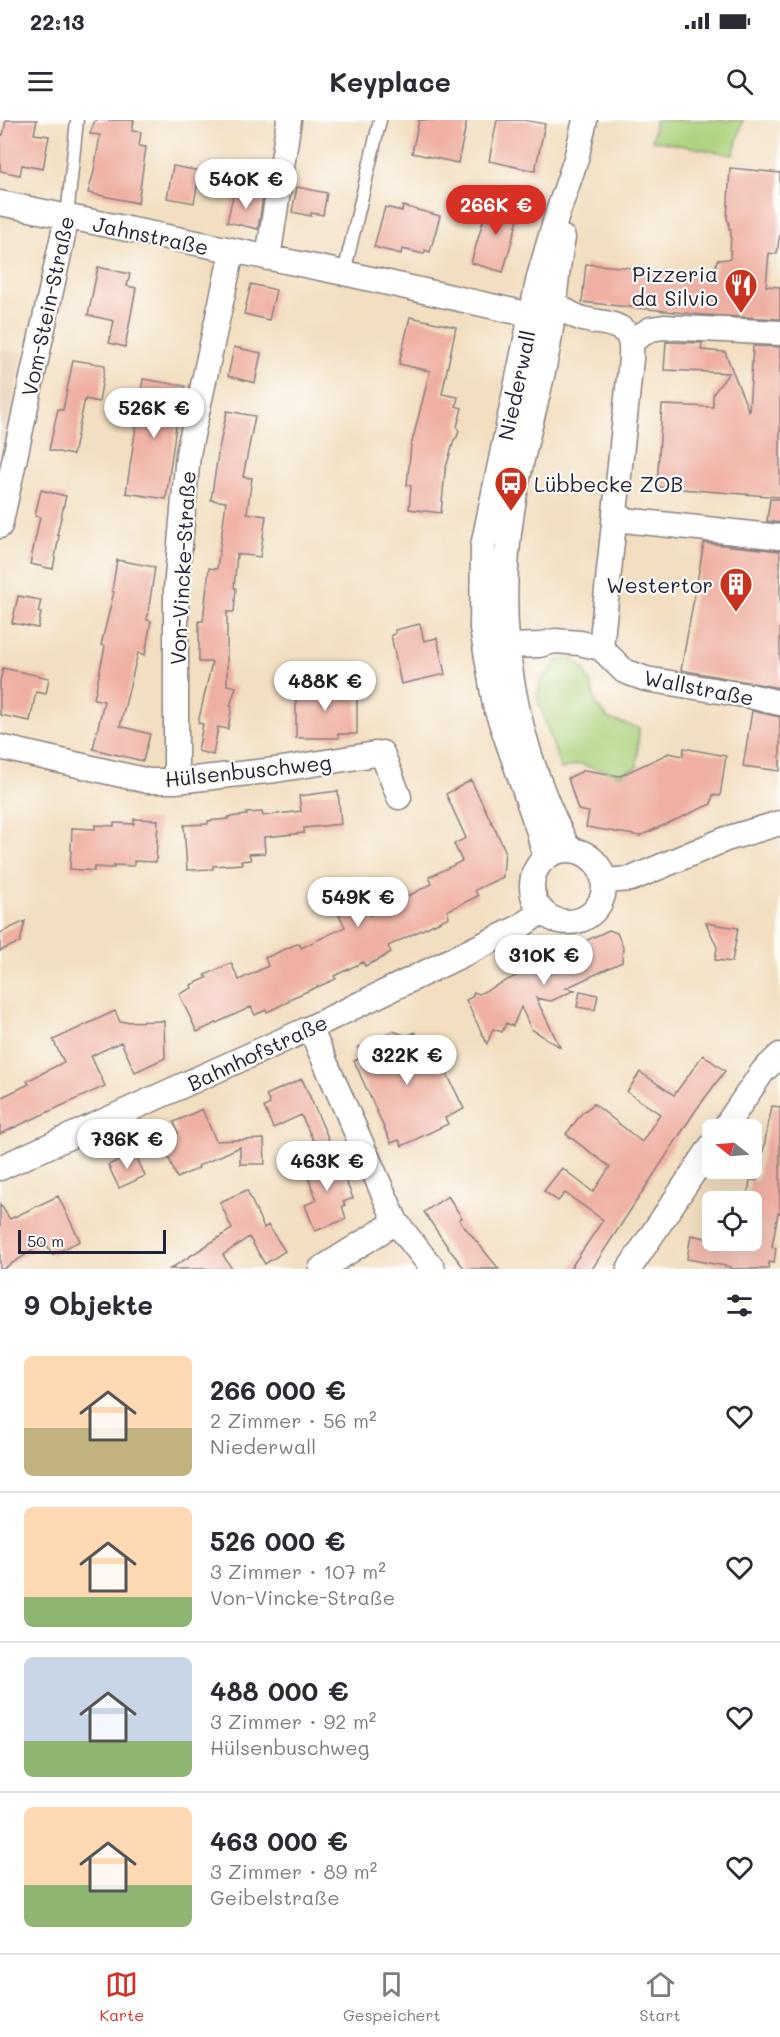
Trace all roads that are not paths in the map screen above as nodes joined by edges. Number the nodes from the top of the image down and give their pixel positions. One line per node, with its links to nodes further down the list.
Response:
1 (77, 120): 7 (lane, Vom-Stein-Straße)
2 (289, 120): 9 (street)
3 (380, 120): 10 (lane)
4 (585, 120): 5 (street, Niederwall)
5 (576, 159): 11 (street, Niederwall); 12 (street, Niederwall)
6 (0, 202): 7 (street, Jahnstraße)
7 (67, 217): 8 (street, Jahnstraße); 16 (street, Vom-Stein-Straße)
8 (232, 252): 9 (street, Jahnstraße); 22 (street, Von-Vincke-Straße)
9 (268, 258): 10 (street, Jahnstraße)
10 (344, 273): 12 (street, Jahnstraße)
11 (555, 303): 14 (street); 18 (street, Niederwall)
12 (531, 315): 18 (street, Niederwall)
13 (780, 333): 14 (street)
14 (631, 341): 15 (street)
15 (615, 519): 17 (street); 19 (street)
16 (0, 526)
17 (780, 537)
18 (495, 644): 19 (street); 25 (street, Niederwall); 26 (street, Niederwall)
19 (602, 648): 20 (street, Wallstraße)
20 (780, 703)
21 (0, 747): 22 (street, Hülsenbuschweg)
22 (176, 781): 23 (street, Hülsenbuschweg)
23 (399, 796)
24 (780, 823): 27 (street)
25 (569, 850): 26 (street); 27 (street)
26 (545, 859): 28 (street)
27 (604, 881): 28 (street)
28 (542, 911): 29 (street, Bahnhofstraße)
29 (310, 1029): 33 (street, Bahnhofstraße); 34 (street)
30 (780, 1055): 31 (street)
31 (730, 1119)
32 (702, 1160): 37 (street)
33 (0, 1168)
34 (396, 1222): 35 (street); 36 (street)
35 (321, 1269)
36 (433, 1269)
37 (628, 1269)

